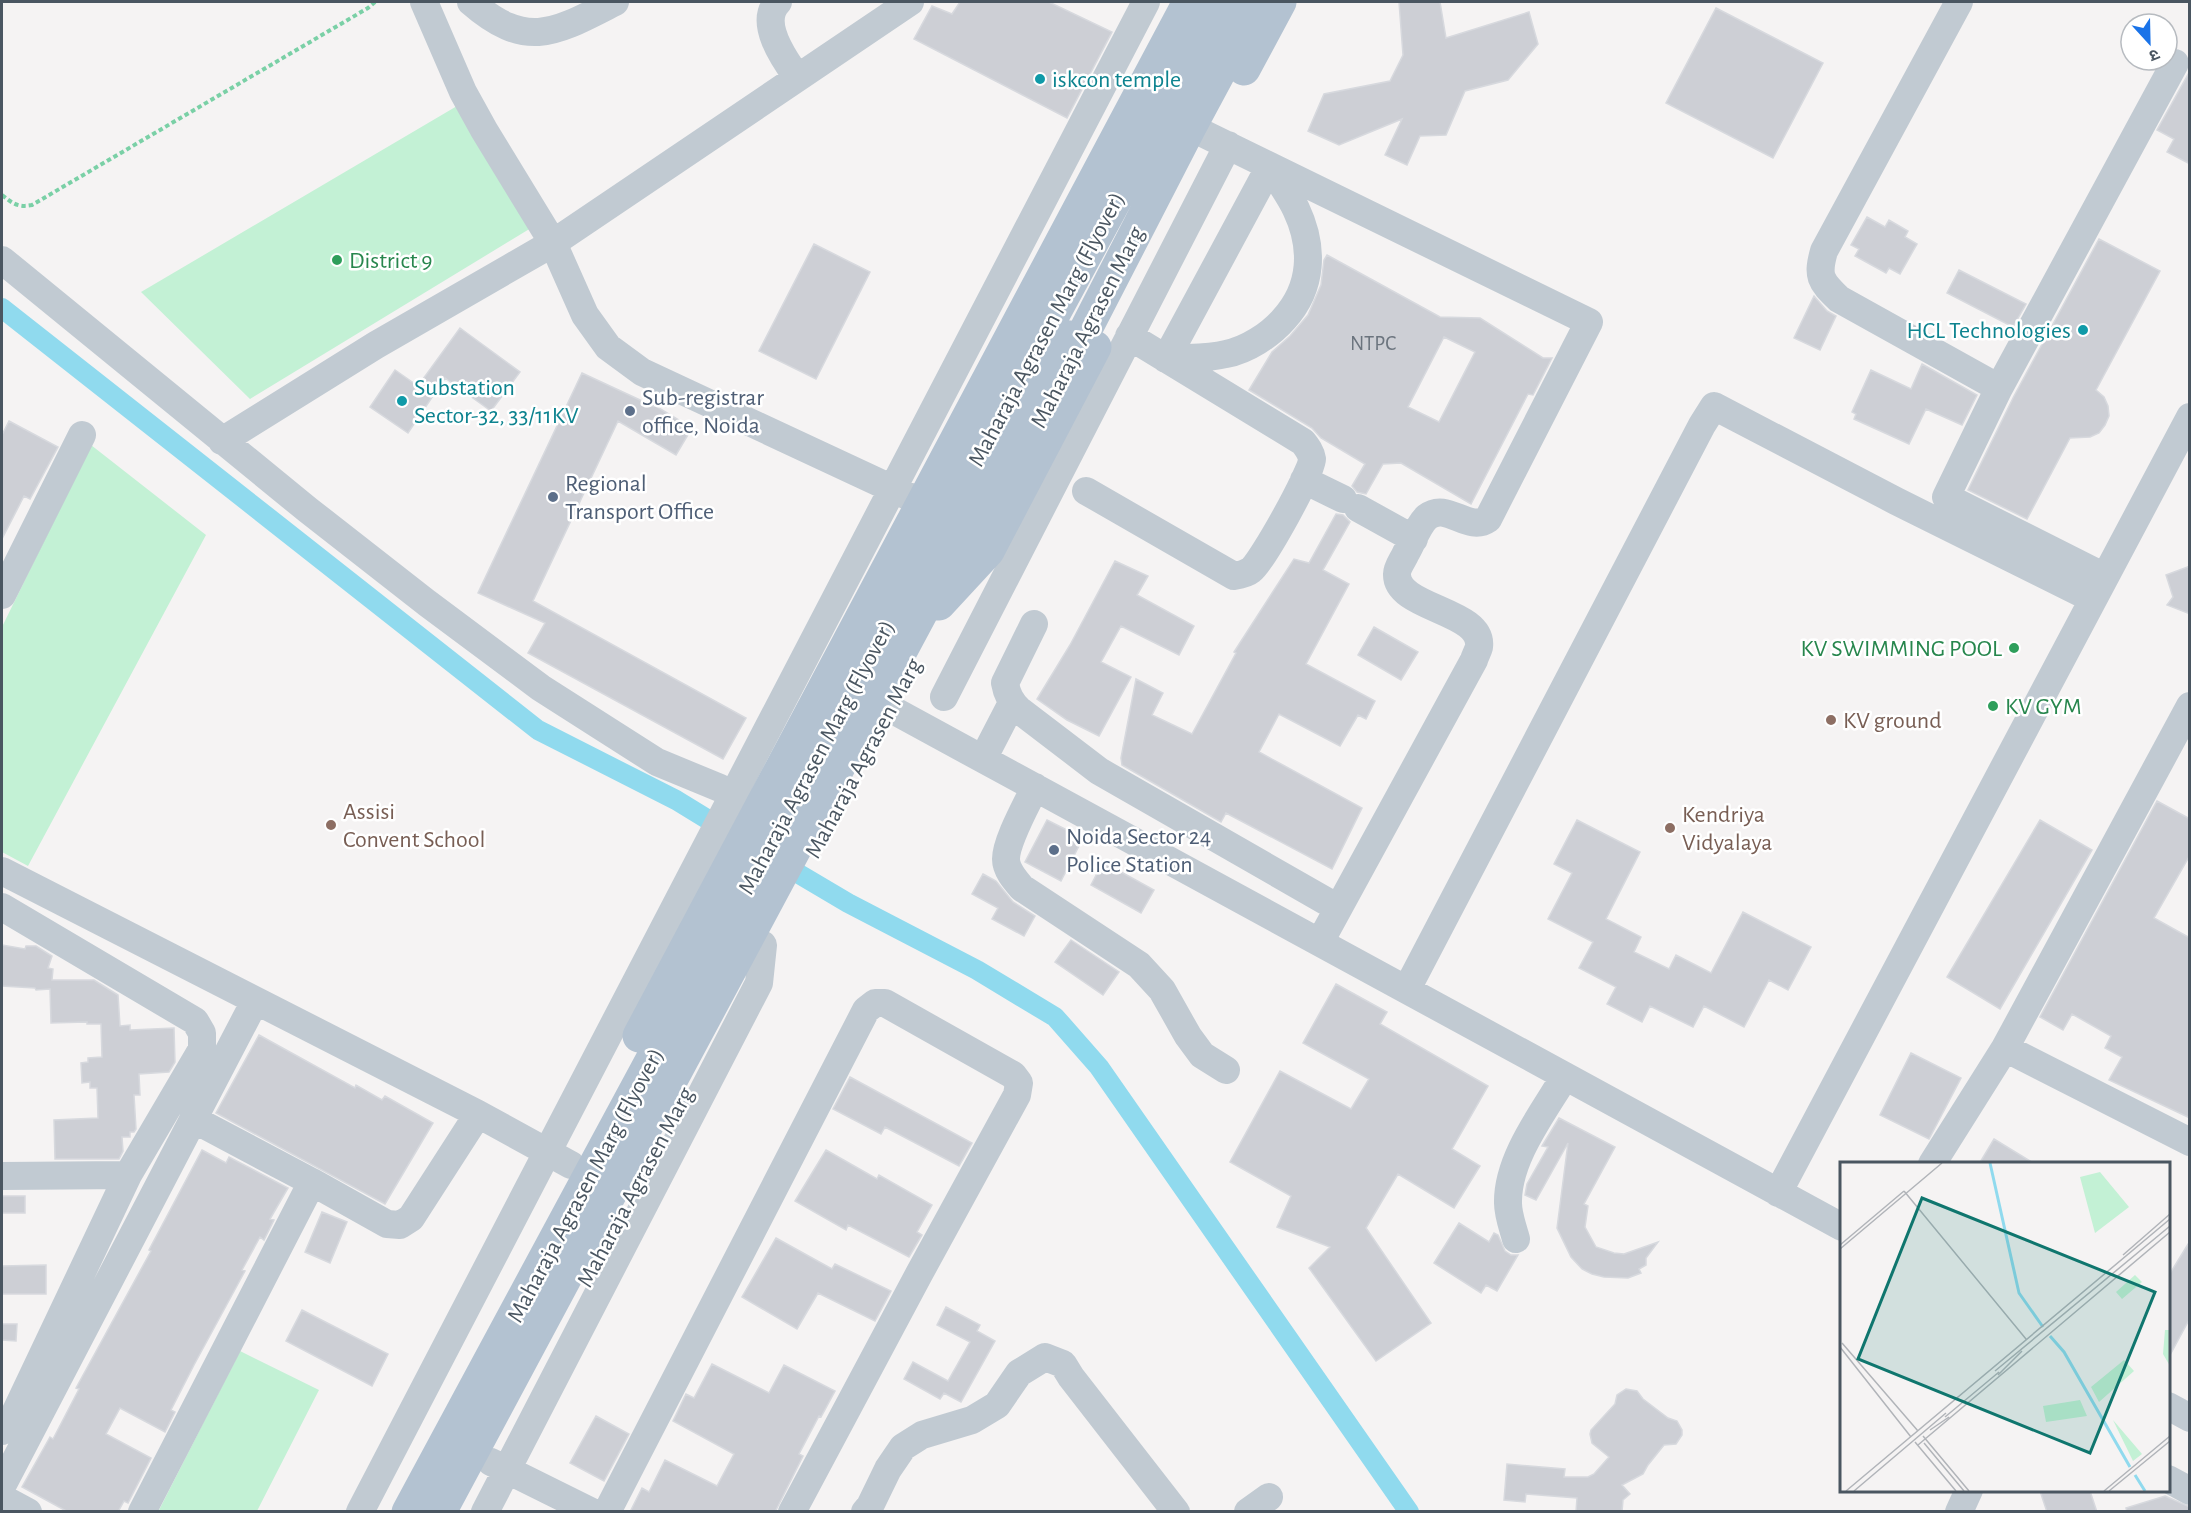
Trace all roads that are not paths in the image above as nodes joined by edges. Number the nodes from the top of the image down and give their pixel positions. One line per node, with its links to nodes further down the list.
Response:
1 (465, 2): 14 (street)
2 (471, 2): 3 (street)
3 (615, 2)
4 (778, 2): 16 (street)
5 (910, 2): 16 (street)
6 (1146, 2): 31 (street)
7 (1170, 2): 38 (main road)
8 (1190, 2): 33 (main road)
9 (1222, 2): 38 (main road, Maharaja Agrasen Marg (Flyover))
10 (1247, 2): 38 (main road, Maharaja Agrasen Marg (Flyover))
11 (1258, 2): 17 (main road, Maharaja Agrasen Marg)
12 (1280, 2): 38 (main road)
13 (1959, 2): 26 (street)
14 (427, 8): 20 (street)
15 (2170, 72): 26 (street)
16 (797, 77): 20 (street)
17 (1190, 127): 18 (street); 42 (main road, Maharaja Agrasen Marg)
18 (1228, 145): 19 (street); 21 (street)
19 (1270, 166): 23 (street); 25 (street); 34 (street)
20 (553, 243): 29 (street); 31 (street)
21 (1174, 249): 23 (street); 24 (street)
22 (2, 260): 29 (street)
23 (1213, 271): 25 (street)
24 (1129, 336): 25 (street); 39 (street)
25 (1166, 358): 30 (street)
26 (1999, 388): 35 (street)
27 (2190, 417): 35 (street)
28 (82, 435): 36 (street)
29 (222, 441): 45 (street)
30 (1304, 480): 32 (street); 34 (street)
31 (892, 489): 33 (street); 45 (street)
32 (1086, 491)
33 (922, 503): 45 (main road)
34 (1414, 539): 48 (street)
35 (2099, 588): 51 (street); 64 (street)
36 (2, 595)
37 (1034, 624): 40 (street)
38 (897, 632): 82 (main road, Maharaja Agrasen Marg (Flyover)); 83 (main road, Maharaja Agrasen Marg (Flyover))
39 (944, 697)
40 (1012, 703): 43 (street); 48 (street)
41 (2190, 706): 53 (street)
42 (891, 709): 43 (street); 50 (main road, Maharaja Agrasen Marg)
43 (983, 759): 44 (street)
44 (1035, 787): 49 (street); 54 (street)
45 (750, 805): 59 (street); 59 (main road)
46 (2, 871): 52 (street)
47 (2, 907): 61 (street)
48 (1338, 908): 49 (street)
49 (1320, 942): 51 (street)
50 (763, 945): 68 (main road, Maharaja Agrasen Marg); 72 (street)
51 (1407, 989): 55 (street)
52 (255, 1001): 56 (street); 57 (street)
53 (2005, 1048): 58 (street); 60 (street)
54 (1226, 1070)
55 (1565, 1076): 64 (street); 66 (street)
56 (478, 1114): 59 (street); 63 (street)
57 (193, 1119): 63 (street); 74 (street)
58 (2190, 1142)
59 (559, 1158): 67 (main road); 80 (street)
60 (1933, 1162)
61 (128, 1174): 62 (street); 71 (street)
62 (2, 1176)
63 (312, 1182): 79 (street)
64 (1778, 1193): 65 (street)
65 (1840, 1226)
66 (1516, 1239)
67 (504, 1290): 68 (main road); 81 (main road)
68 (564, 1321): 72 (main road, Maharaja Agrasen Marg)
69 (2170, 1407): 70 (street)
70 (2190, 1418)
71 (2, 1431)
72 (498, 1465): 84 (main road, Maharaja Agrasen Marg); 85 (street); 86 (street)
73 (2170, 1480): 75 (street)
74 (2, 1486)
75 (2190, 1491)
76 (1969, 1492): 91 (street)
77 (2, 1497): 78 (street)
78 (28, 1512)
79 (141, 1512)
80 (360, 1512)
81 (386, 1512)
82 (408, 1512)
83 (440, 1512)
84 (462, 1512)
85 (485, 1512)
86 (592, 1512)
87 (607, 1512): 88 (street)
88 (792, 1512)
89 (865, 1512): 90 (street)
90 (1176, 1512)
91 (1959, 1512)

